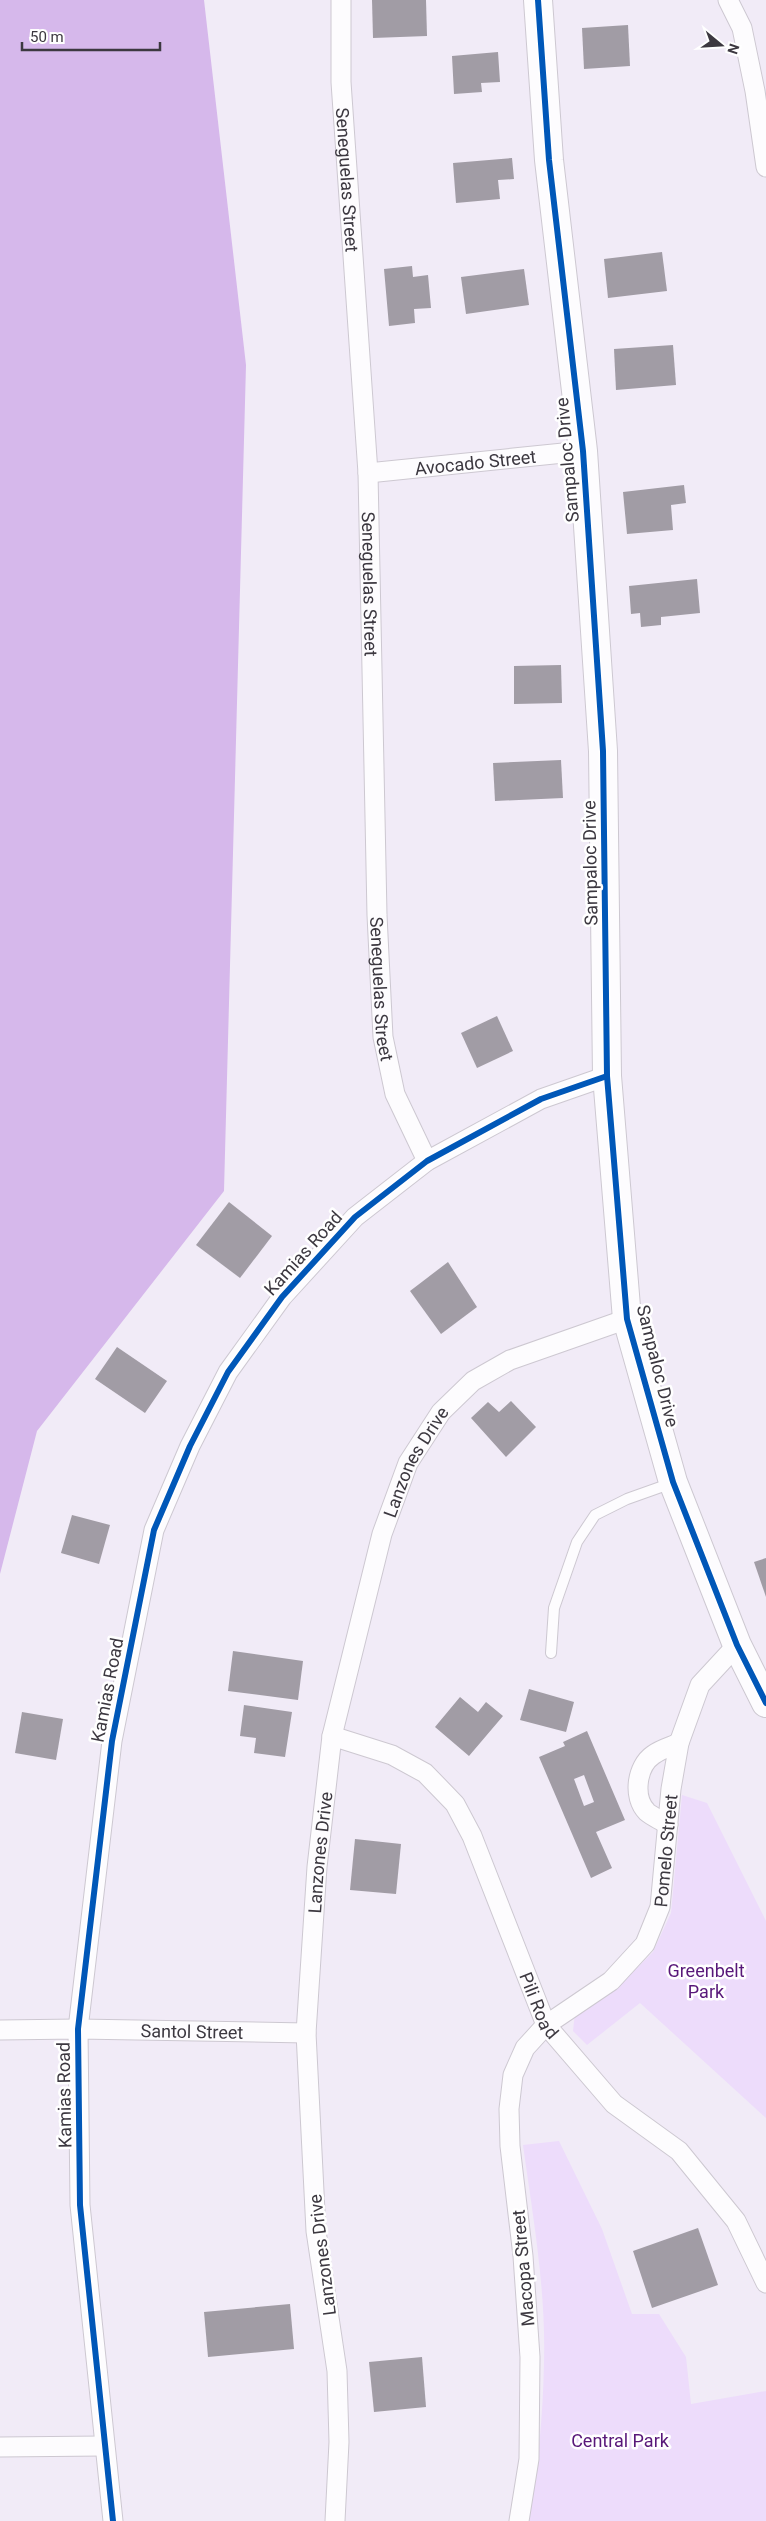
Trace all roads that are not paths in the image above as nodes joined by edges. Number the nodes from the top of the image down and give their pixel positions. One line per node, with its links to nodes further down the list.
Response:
1 (341, 0): 6 (street, Seneguelas Street)
2 (538, 0): 5 (street, Sampaloc Drive)
3 (728, 0): 4 (street)
4 (766, 167)
5 (583, 452): 6 (street, Avocado Street); 7 (street, Sampaloc Drive)
6 (368, 473): 8 (street, Seneguelas Street)
7 (607, 1076): 8 (street, Kamias Road); 9 (street, Sampaloc Drive)
8 (427, 1161): 18 (street, Kamias Road)
9 (627, 1319): 10 (street, Sampaloc Drive); 14 (street, Lanzones Drive)
10 (673, 1482): 11 (street, Sampaloc Drive); 12 (lane)
11 (737, 1645): 13 (street, Sampaloc Drive); 15 (street, Pomelo Street)
12 (551, 1653)
13 (766, 1703)
14 (332, 1736): 17 (street, Pili Road); 20 (street, Lanzones Drive)
15 (678, 1743): 16 (street, Pomelo Street); 16 (street)
16 (668, 1825): 17 (street, Pomelo Street)
17 (546, 2025): 21 (street, Pili Road); 26 (street, Macopa Street)
18 (78, 2029): 19 (street, Santol Street); 20 (street, Santol Street); 22 (street, Kamias Road)
19 (0, 2030)
20 (306, 2033): 25 (street, Lanzones Drive)
21 (766, 2283)
22 (104, 2446): 23 (street); 24 (street, Kamias Road)
23 (0, 2447)
24 (113, 2521)
25 (335, 2521)
26 (519, 2521)

